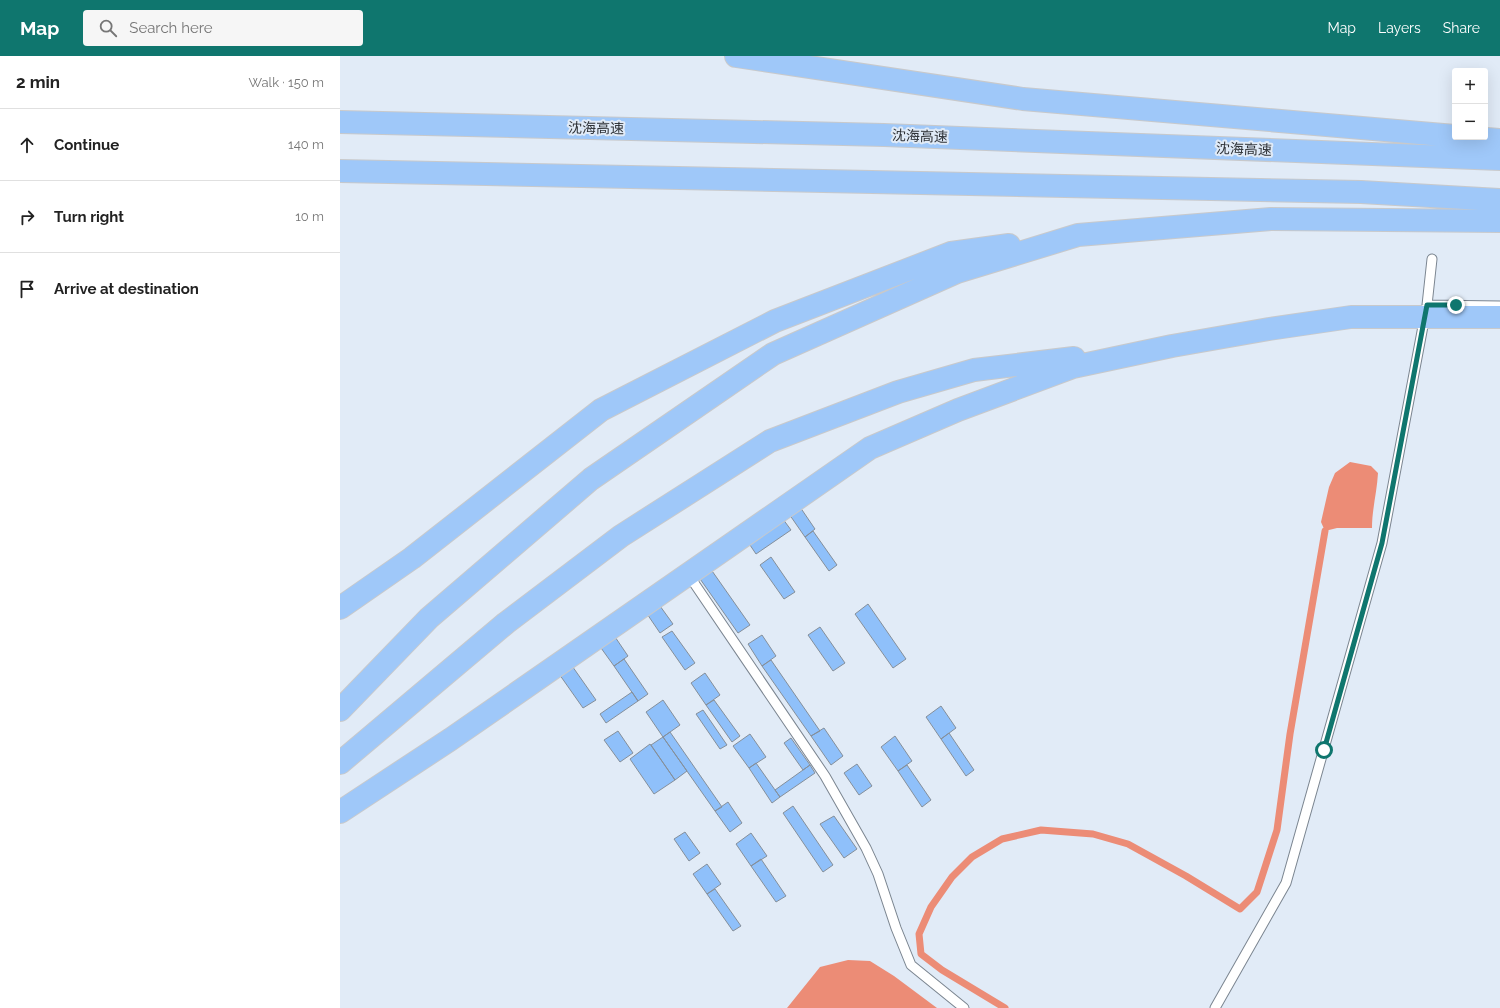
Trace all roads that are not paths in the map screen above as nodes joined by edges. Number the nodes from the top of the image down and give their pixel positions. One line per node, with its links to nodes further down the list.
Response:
1 (736, 56): 3 (highway)
2 (340, 122): 6 (highway, 沈海高速)
3 (1452, 136)
4 (1488, 139): 5 (highway)
5 (1500, 140)
6 (1500, 159)
7 (340, 171): 8 (highway)
8 (1500, 200)
9 (1500, 221): 10 (highway)
10 (1078, 235): 17 (highway); 18 (highway)
11 (1432, 259): 12 (lane)
12 (1427, 305): 13 (lane); 22 (lane)
13 (1500, 306)
14 (1500, 317): 15 (highway)
15 (1172, 346): 19 (highway); 20 (highway)
16 (692, 580): 21 (lane)
17 (340, 608)
18 (340, 710)
19 (340, 763)
20 (340, 812)
21 (964, 1008)
22 (1215, 1008)

